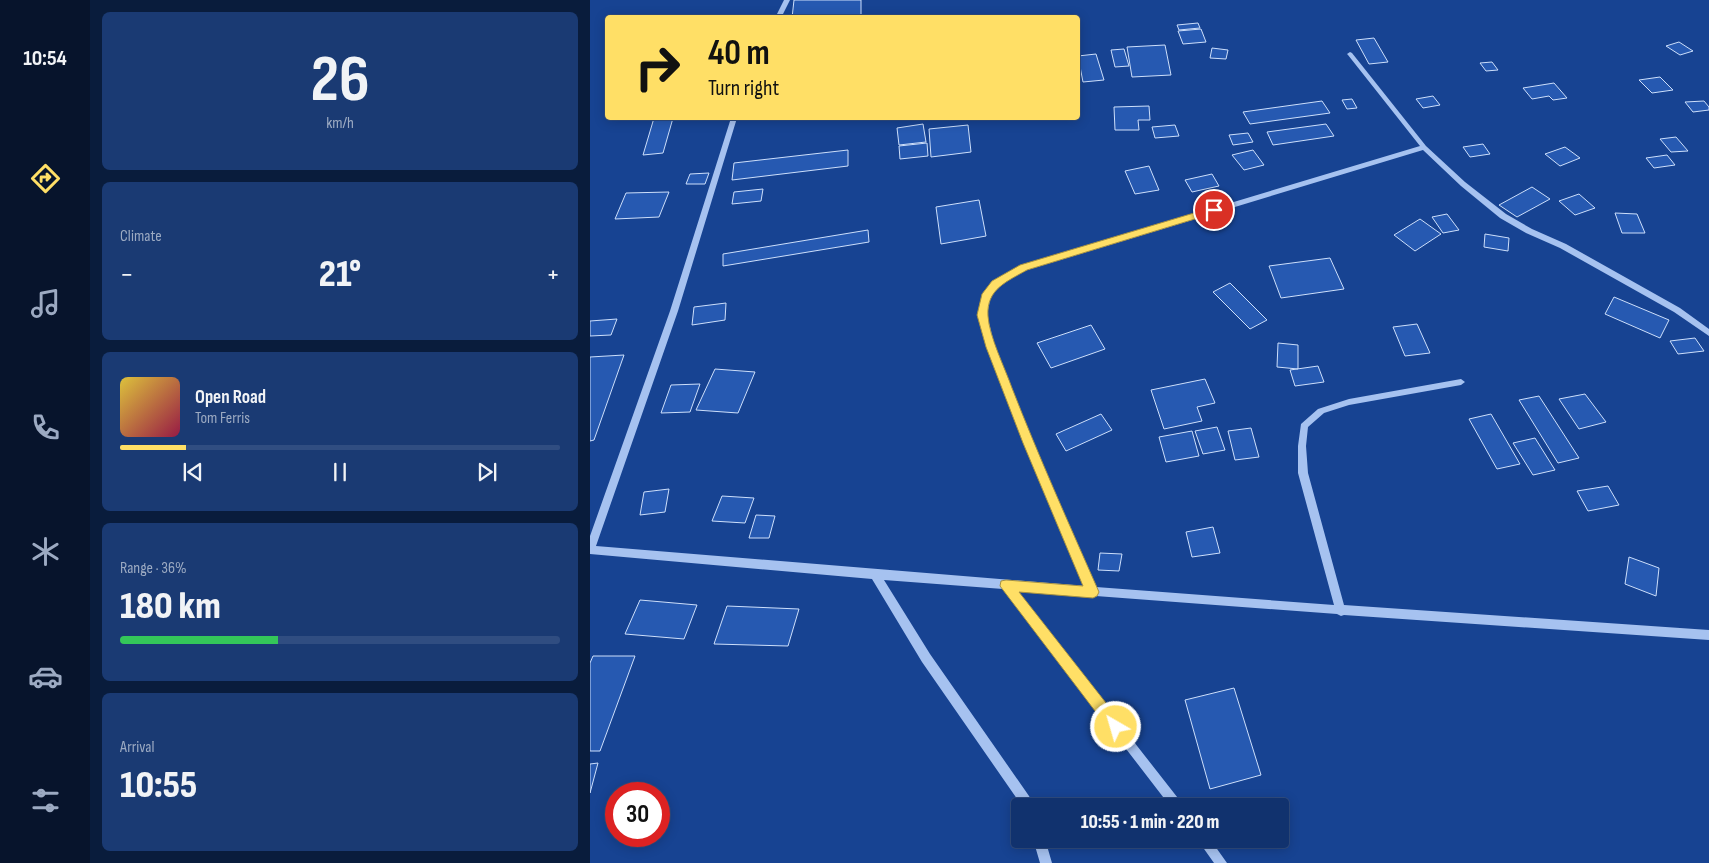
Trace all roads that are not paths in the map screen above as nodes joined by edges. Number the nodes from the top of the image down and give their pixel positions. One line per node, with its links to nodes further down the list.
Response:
1 (787, 0): 2 (street)
2 (780, 15)
3 (1350, 54): 5 (street)
4 (733, 120): 8 (street)
5 (1424, 147): 6 (street); 11 (street)
6 (1709, 333)
7 (1460, 382): 12 (street)
8 (590, 549): 9 (street)
9 (876, 576): 10 (street); 14 (street)
10 (1006, 586): 11 (street); 15 (street)
11 (1093, 592): 12 (street)
12 (1340, 611): 13 (street)
13 (1709, 635)
14 (1025, 798)
15 (1172, 798)
16 (1042, 848): 18 (street)
17 (1210, 848): 19 (street)
18 (1046, 863)
19 (1221, 863)

